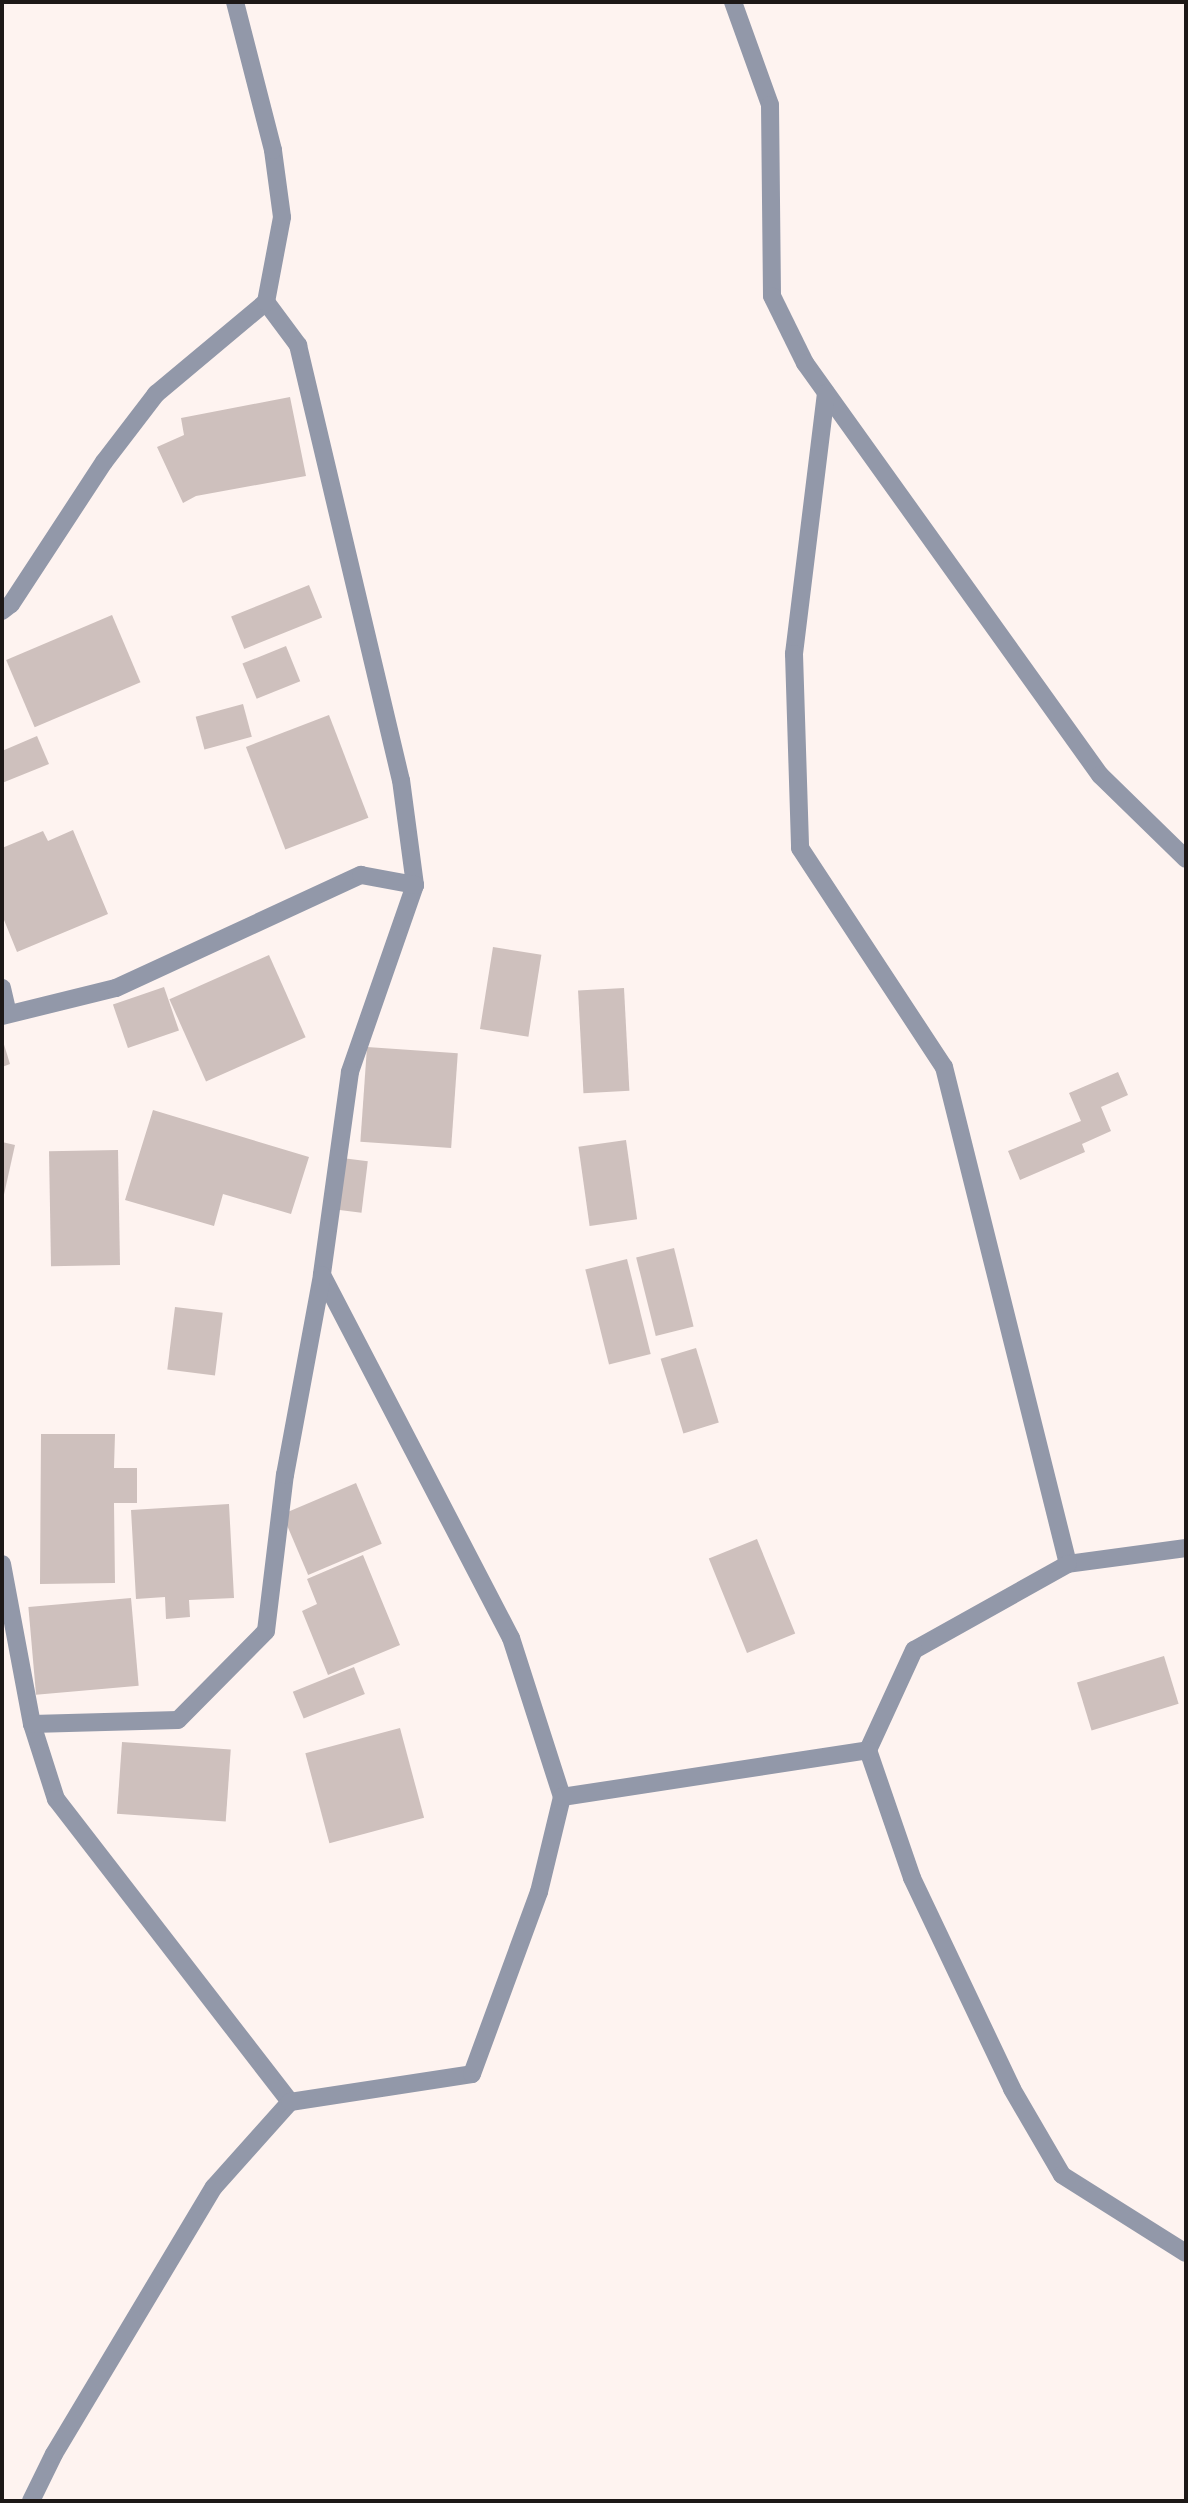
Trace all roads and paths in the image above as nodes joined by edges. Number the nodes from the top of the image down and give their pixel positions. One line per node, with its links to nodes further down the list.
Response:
1 (234, 2): 3 (street)
2 (733, 2): 4 (street)
3 (267, 302): 5 (street); 7 (street)
4 (826, 393): 6 (street); 13 (street)
5 (2, 611)
6 (1186, 859)
7 (415, 885): 9 (street); 10 (street)
8 (2, 988): 9 (street)
9 (5, 1014)
10 (322, 1276): 14 (street); 16 (street)
11 (1186, 1548): 13 (street)
12 (2, 1564): 14 (street)
13 (1068, 1564): 15 (street)
14 (32, 1724): 17 (street)
15 (868, 1750): 16 (street); 18 (street)
16 (562, 1797): 17 (street)
17 (290, 2102): 19 (street)
18 (1186, 2253)
19 (31, 2501)

